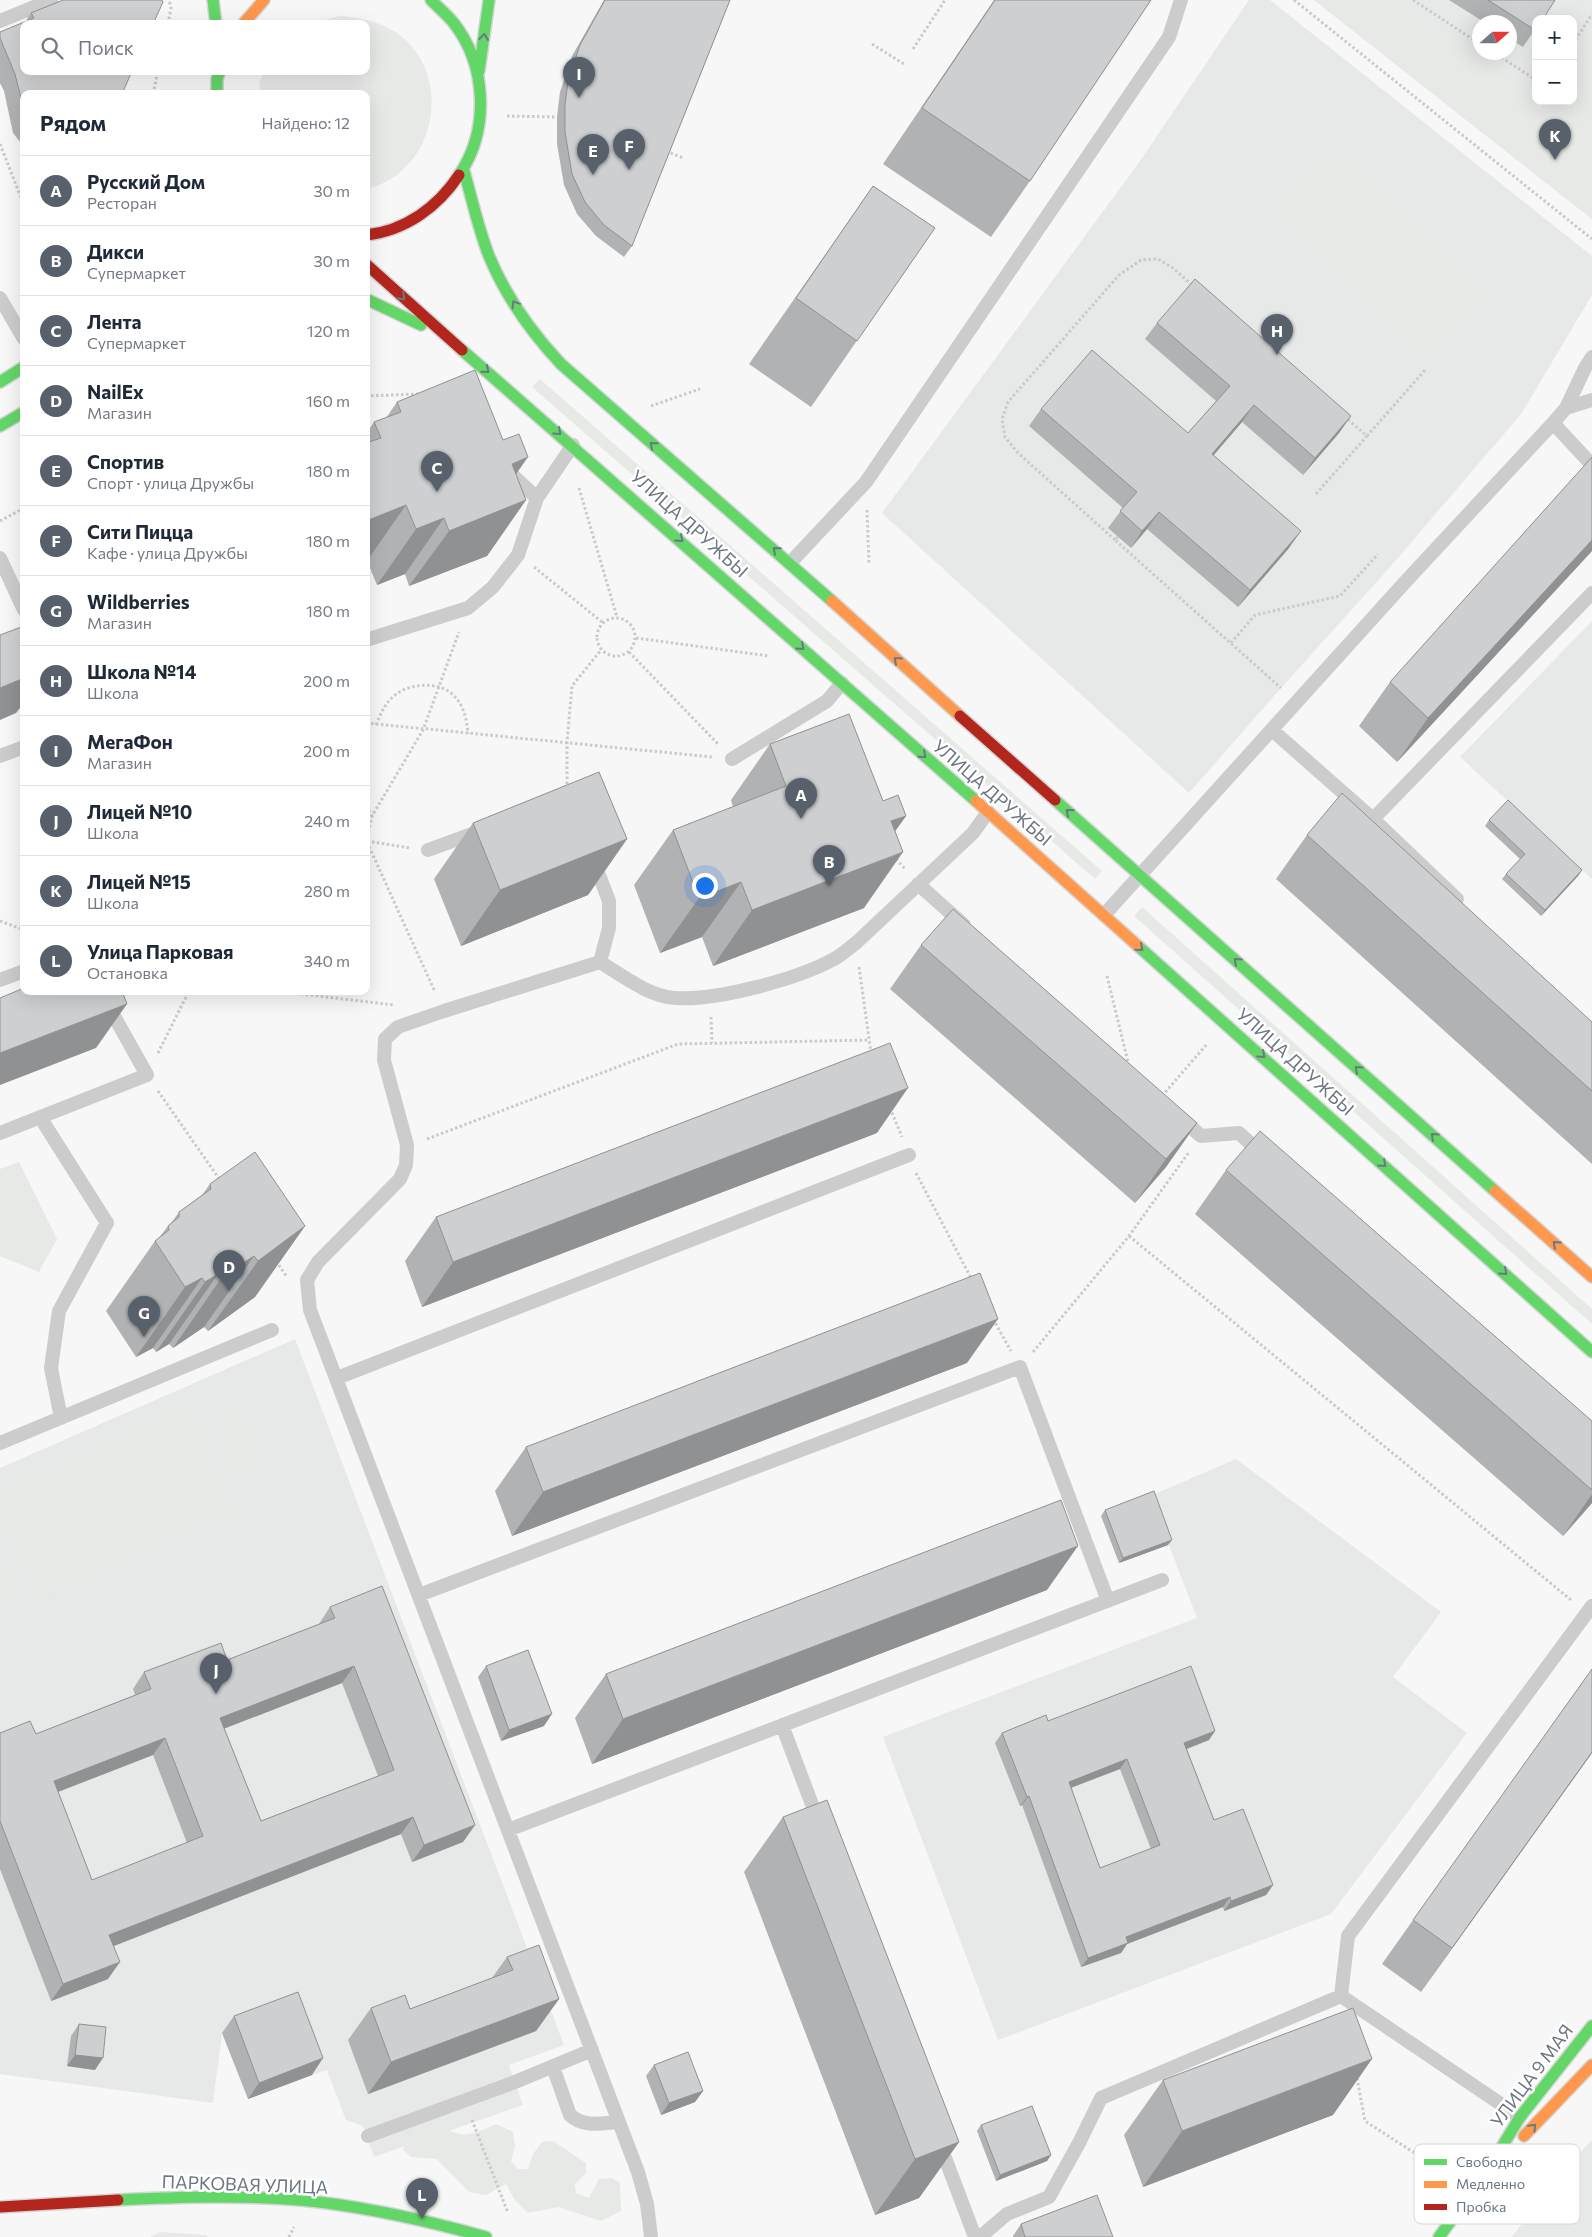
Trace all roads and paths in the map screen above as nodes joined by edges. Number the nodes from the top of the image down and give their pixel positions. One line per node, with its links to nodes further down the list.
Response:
1 (51, 0): 16 (lane)
2 (169, 0): 13 (path)
3 (213, 0): 14 (main road)
4 (264, 0): 15 (main road)
5 (431, 0): 25 (main road)
6 (488, 0): 25 (main road, one-way to 6)
7 (945, 0): 20 (path)
8 (1181, 0): 62 (lane)
9 (1294, 0): 37 (path)
10 (1413, 0): 11 (path)
11 (1419, 2): 17 (path)
12 (1592, 14): 18 (path)
13 (169, 20)
14 (216, 20)
15 (246, 20)
16 (0, 21)
17 (1472, 38)
18 (1577, 38)
19 (872, 44): 22 (path)
20 (913, 49)
21 (1505, 60): 26 (path)
22 (904, 64)
23 (157, 75): 27 (path)
24 (218, 75): 28 (main road)
25 (479, 75): 34 (main road)
26 (1532, 77)
27 (154, 90)
28 (217, 90)
29 (504, 116): 30 (path)
30 (557, 117)
31 (0, 144): 35 (path)
32 (666, 151): 33 (path)
33 (684, 158)
34 (464, 171): 36 (main road); 71 (main road, УЛИЦА ДРУЖБЫ, one-way to 34)
35 (20, 195)
36 (370, 235)
37 (1592, 239)
38 (370, 268): 43 (main road, УЛИЦА ДРУЖБЫ, one-way to 43)
39 (1196, 288): 80 (path)
40 (0, 298): 42 (lane)
41 (370, 301): 43 (main road)
42 (20, 332)
43 (451, 340): 59 (main road, УЛИЦА ДРУЖБЫ, one-way to 59)
44 (1592, 357): 53 (lane)
45 (20, 370): 47 (main road)
46 (1425, 370): 58 (path)
47 (0, 382)
48 (700, 389): 52 (path)
49 (423, 394): 50 (path)
50 (370, 396)
51 (1592, 400): 53 (lane)
52 (650, 407)
53 (1566, 408): 56 (lane)
54 (1338, 410): 58 (path)
55 (20, 414): 57 (main road)
56 (1553, 423): 61 (lane); 86 (lane)
57 (0, 426)
58 (1367, 436): 64 (path)
59 (573, 445): 65 (lane); 84 (main road, УЛИЦА ДРУЖБЫ, one-way to 84)
60 (494, 459): 65 (lane)
61 (1592, 465)
62 (866, 482): 71 (lane); 72 (path)
63 (578, 486): 76 (path)
64 (1316, 494)
65 (537, 498): 68 (lane)
66 (20, 510): 67 (path)
67 (0, 521)
68 (518, 554): 75 (lane); 77 (path)
69 (1378, 554): 80 (path)
70 (0, 558): 74 (lane)
71 (790, 563): 108 (main road, УЛИЦА ДРУЖБЫ, one-way to 71)
72 (869, 564)
73 (1592, 593): 100 (lane)
74 (20, 601)
75 (468, 608): 79 (lane); 85 (path)
76 (617, 616): 77 (path); 78 (path)
77 (602, 622): 81 (path)
78 (636, 638): 82 (path); 83 (path)
79 (370, 639)
80 (1231, 643): 86 (path)
81 (601, 650): 82 (path); 92 (path)
82 (629, 652): 95 (path)
83 (778, 657)
84 (842, 683): 95 (lane); 97 (main road, УЛИЦА ДРУЖБЫ, one-way to 97)
85 (439, 687): 88 (path); 89 (path); 91 (path)
86 (1297, 702): 90 (lane)
87 (370, 724): 88 (path)
88 (376, 725): 89 (path)
89 (423, 730): 91 (path); 99 (path)
90 (1272, 730): 100 (lane); 108 (lane)
91 (468, 734): 92 (path)
92 (567, 742): 95 (path); 96 (path)
93 (20, 749): 94 (lane)
94 (0, 756)
95 (732, 759)
96 (567, 797)
97 (988, 812): 109 (lane); 111 (main road, УЛИЦА ДРУЖБЫ)
98 (370, 813): 99 (path)
99 (372, 816): 101 (path)
100 (1373, 818): 110 (lane)
101 (370, 825)
102 (493, 825): 105 (lane)
103 (370, 843): 105 (path)
104 (588, 849): 115 (lane)
105 (428, 850)
106 (370, 851): 124 (path)
107 (892, 854): 109 (path)
108 (1140, 874): 111 (lane); 140 (main road, УЛИЦА ДРУЖБЫ, one-way to 108)
109 (918, 884): 114 (lane); 122 (lane)
110 (1471, 912)
111 (1104, 915): 125 (main road, УЛИЦА ДРУЖБЫ, one-way to 125)
112 (0, 921): 113 (path)
113 (20, 928)
114 (976, 936)
115 (600, 962): 122 (lane); 124 (lane)
116 (20, 972): 118 (lane)
117 (1107, 976): 128 (path)
118 (0, 980)
119 (102, 995): 129 (lane)
120 (187, 995): 129 (path)
121 (310, 995): 123 (path)
122 (711, 996): 127 (path)
123 (394, 1005)
124 (444, 1011): 134 (lane)
125 (1226, 1023): 130 (path); 143 (main road, УЛИЦА ДРУЖБЫ, one-way to 143)
126 (869, 1040): 127 (path)
127 (712, 1043): 134 (path)
128 (1131, 1073)
129 (147, 1075): 131 (lane); 137 (path)
130 (1159, 1098): 133 (lane)
131 (40, 1117): 132 (lane); 146 (lane)
132 (0, 1133)
133 (1201, 1136): 136 (lane); 138 (path)
134 (407, 1145): 141 (lane)
135 (909, 1155): 145 (lane)
136 (1276, 1166)
137 (225, 1188)
138 (1129, 1236): 144 (path); 151 (path)
139 (270, 1253): 141 (path)
140 (1592, 1277)
141 (310, 1310): 145 (lane)
142 (272, 1330): 146 (lane)
143 (1592, 1352)
144 (1020, 1367): 149 (lane); 150 (lane)
145 (337, 1378): 149 (lane)
146 (61, 1418): 147 (lane)
147 (0, 1443)
148 (1162, 1580): 150 (lane)
149 (419, 1595): 153 (lane)
150 (1108, 1601): 152 (lane)
151 (1589, 1609): 155 (lane)
152 (782, 1725): 153 (lane); 154 (lane)
153 (508, 1830): 157 (lane)
154 (824, 1837)
155 (1341, 1996): 162 (lane); 177 (lane)
156 (1592, 2026): 162 (main road, УЛИЦА 9 МАЯ)
157 (592, 2050): 159 (lane); 163 (lane)
158 (1592, 2065): 167 (main road, УЛИЦА 9 МАЯ, one-way to 158)
159 (553, 2067): 161 (lane); 163 (lane)
160 (1356, 2073): 168 (path)
161 (465, 2101): 165 (lane); 170 (path)
162 (1520, 2117): 166 (main road, УЛИЦА 9 МАЯ)
163 (619, 2122): 175 (lane)
164 (932, 2125): 176 (lane)
165 (368, 2136)
166 (1504, 2144)
167 (1514, 2144)
168 (1414, 2152)
169 (0, 2207): 174 (main road, ПАРКОВАЯ УЛИЦА)
170 (508, 2213)
171 (296, 2224): 173 (path)
172 (1449, 2224): 178 (main road, УЛИЦА 9 МАЯ)
173 (289, 2237)
174 (486, 2237)
175 (651, 2237)
176 (974, 2237)
177 (980, 2237)
178 (1440, 2237)

